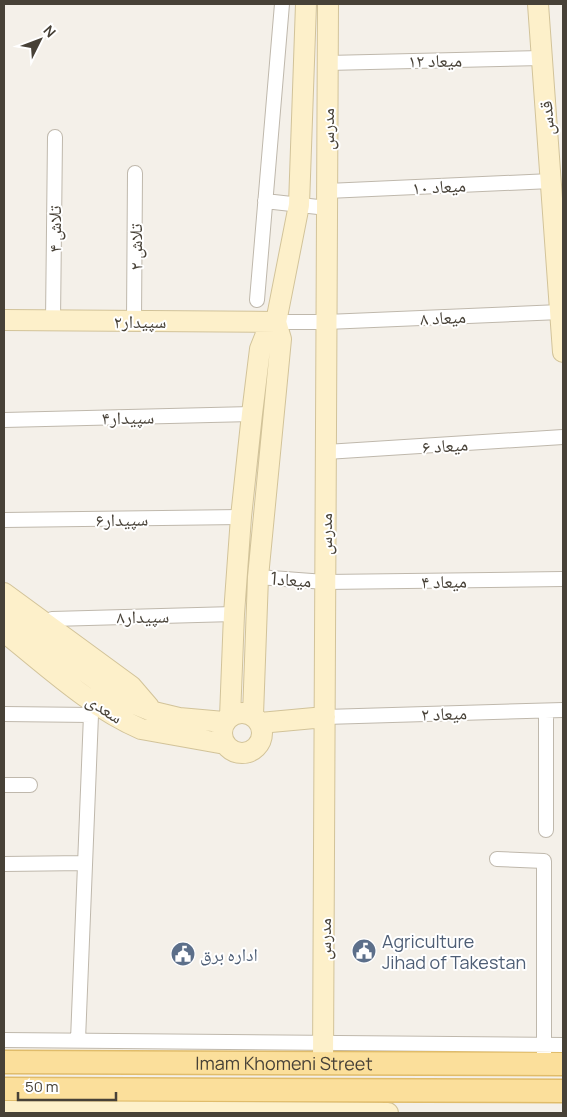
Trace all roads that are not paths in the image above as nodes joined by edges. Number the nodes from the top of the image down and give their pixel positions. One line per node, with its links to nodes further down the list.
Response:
1 (282, 4): 10 (street)
2 (306, 4): 12 (street, مدرس)
3 (328, 4): 6 (street, مدرس)
4 (538, 4): 5 (street, قدس)
5 (542, 58): 6 (street, میعاد ۱۲); 9 (street, قدس)
6 (328, 63): 11 (street, مدرس)
7 (55, 137): 15 (street, تلاش ۴)
8 (135, 173): 16 (street, تلاش ۲)
9 (551, 181): 11 (street, میعاد ۱۰); 19 (street, قدس)
10 (265, 200): 12 (street, میعاد ۱۰); 13 (street)
11 (327, 200): 12 (street, میعاد ۱۰); 18 (street, مدرس)
12 (299, 205): 17 (street, مدرس)
13 (257, 300)
14 (4, 320): 15 (street, سپیدار۲)
15 (53, 321): 16 (street, سپیدار۲)
16 (134, 321): 17 (street, سپیدار۲)
17 (276, 322): 18 (street, میعاد ۸); 21 (street); 27 (street)
18 (326, 322): 19 (street, میعاد ۸); 24 (street, مدرس)
19 (562, 324): 20 (street, قدس)
20 (563, 352)
21 (252, 414): 22 (street, سپیدار۴); 25 (street)
22 (4, 420)
23 (563, 437): 24 (street, میعاد ۶)
24 (326, 452): 29 (street, مدرس)
25 (241, 517): 26 (street, سپیدار۶); 32 (street)
26 (4, 520)
27 (258, 577): 29 (street, میعاد1); 41 (street)
28 (563, 580): 29 (street, میعاد ۴)
29 (325, 582): 39 (street, مدرس)
30 (4, 593): 37 (street, سعدی)
31 (4, 613): 37 (street, سعدی)
32 (234, 614): 33 (street, سپیدار۸); 40 (street)
33 (52, 619)
34 (4, 632): 42 (street, سعدی)
35 (563, 710): 36 (street, میعاد ۲)
36 (546, 711): 39 (street, میعاد ۲); 45 (street)
37 (154, 712): 40 (street, سعدی)
38 (4, 714): 47 (street)
39 (325, 717): 41 (street); 52 (street, مدرس)
40 (227, 719): 41 (street); 42 (street)
41 (257, 719): 42 (street)
42 (225, 744)
43 (4, 785): 44 (street)
44 (30, 785)
45 (546, 830)
46 (497, 859): 53 (street)
47 (85, 863): 48 (street); 50 (street)
48 (4, 864)
49 (4, 1040): 50 (street)
50 (78, 1040): 52 (street)
51 (563, 1045): 53 (street)
52 (323, 1053): 53 (main road, Imam Khomeni Street); 54 (main road, Imam Khomeni Street); 56 (main road)
53 (550, 1058)
54 (4, 1062)
55 (4, 1089): 56 (main road, Imam Khomeni Street)
56 (324, 1090): 57 (main road, Imam Khomeni Street)
57 (563, 1091)
58 (4, 1111): 59 (street)
59 (388, 1113)

